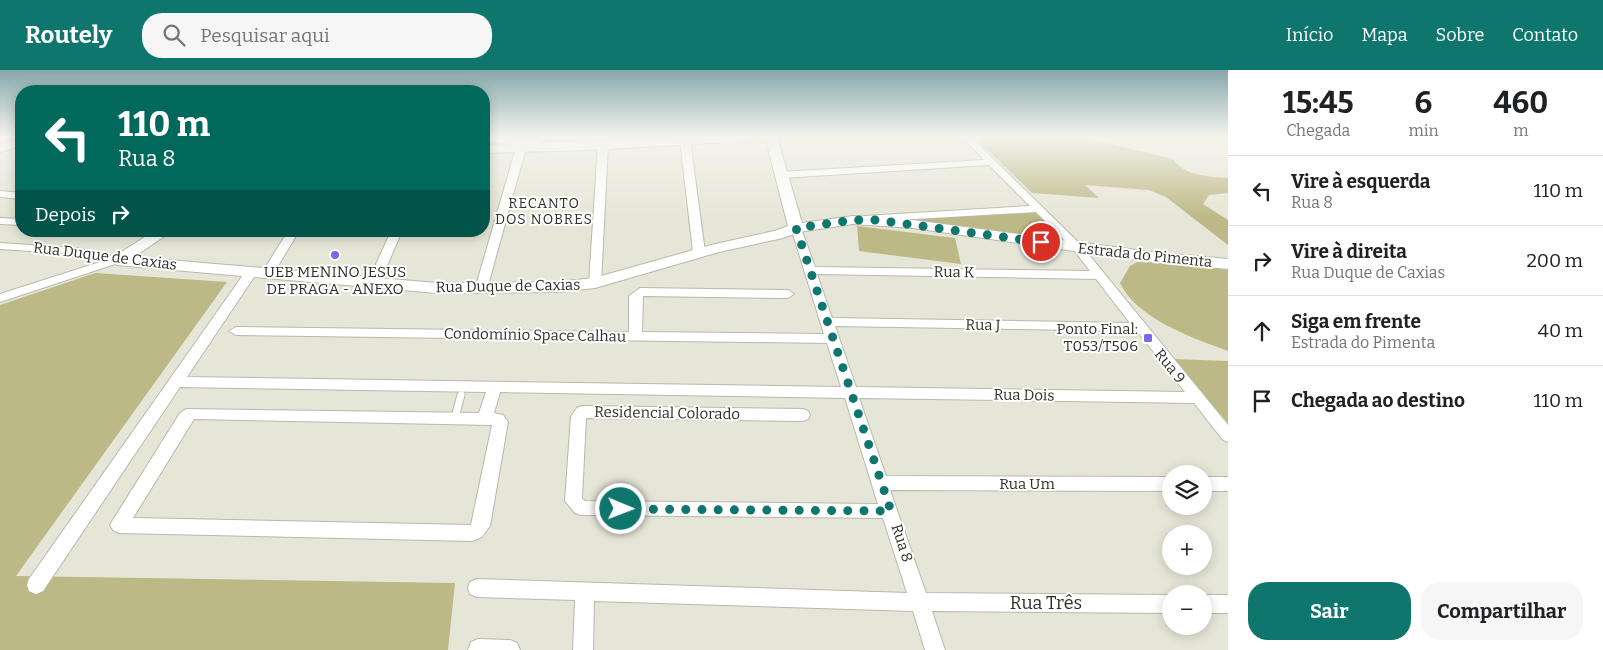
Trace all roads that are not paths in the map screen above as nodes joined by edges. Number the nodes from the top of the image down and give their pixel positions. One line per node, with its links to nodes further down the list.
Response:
1 (516, 164): 28 (street)
2 (596, 164): 27 (street)
3 (688, 164): 20 (street)
4 (778, 164): 7 (main road)
5 (958, 164): 7 (street)
6 (994, 164): 10 (street)
7 (781, 175): 14 (main road)
8 (0, 194): 9 (street)
9 (15, 195)
10 (1040, 209): 11 (street, Rua Duque de Caxias); 19 (street)
11 (853, 220): 14 (main road, Rua Duque de Caxias); 19 (main road, Estrada do Pimenta)
12 (0, 221): 13 (street)
13 (15, 222)
14 (796, 228): 20 (main road, Rua Duque de Caxias); 23 (street, Rua 8)
15 (155, 237): 21 (main road)
16 (289, 237): 24 (street)
17 (394, 237): 26 (street)
18 (0, 246): 21 (street, Rua Duque de Caxias)
19 (1077, 248): 22 (main road, Estrada do Pimenta); 25 (street, Rua 9)
20 (699, 252): 27 (main road, Rua Duque de Caxias)
21 (117, 260): 24 (street, Rua Duque de Caxias); 30 (street)
22 (1228, 264)
23 (810, 270): 25 (street, Rua K); 31 (street, Rua 8)
24 (260, 272): 26 (main road, Rua Duque de Caxias); 36 (street)
25 (1098, 275): 32 (street, Rua 9)
26 (374, 282): 28 (main road, Rua Duque de Caxias)
27 (595, 283): 28 (main road, Rua Duque de Caxias)
28 (481, 289)
29 (788, 294): 34 (street)
30 (0, 298)
31 (828, 322): 32 (street, Rua J); 35 (street, Rua 8)
32 (1139, 327): 40 (street, Rua 9)
33 (236, 331): 34 (street, Condomínio Space Calhau)
34 (636, 336): 35 (street, Condomínio Space Calhau)
35 (833, 339): 39 (street, Rua 8)
36 (174, 382): 38 (street, Rua Dois); 50 (street)
37 (494, 388): 38 (street, Rua Dois); 39 (street, Rua Dois); 43 (street)
38 (463, 391): 42 (lane)
39 (852, 393): 40 (street, Rua Dois); 45 (street, Rua 8)
40 (1197, 398): 44 (street, Rua 9)
41 (804, 415): 49 (street, Residencial Colorado)
42 (454, 417): 43 (street); 43 (street)
43 (485, 418)
44 (1228, 436)
45 (882, 483): 46 (street, Rua Um); 49 (street, Rua 8)
46 (1162, 484)
47 (1212, 484): 48 (street)
48 (1228, 484)
49 (891, 511): 53 (street, Rua 8)
50 (36, 585)
51 (477, 588): 52 (street, Rua Três)
52 (585, 591): 53 (street, Rua Três); 59 (street)
53 (920, 602): 54 (street, Rua Três); 60 (street, Rua 8)
54 (1162, 604)
55 (1212, 604): 56 (street)
56 (1228, 604)
57 (478, 649): 58 (street)
58 (510, 650)
59 (583, 650)
60 (935, 650)

